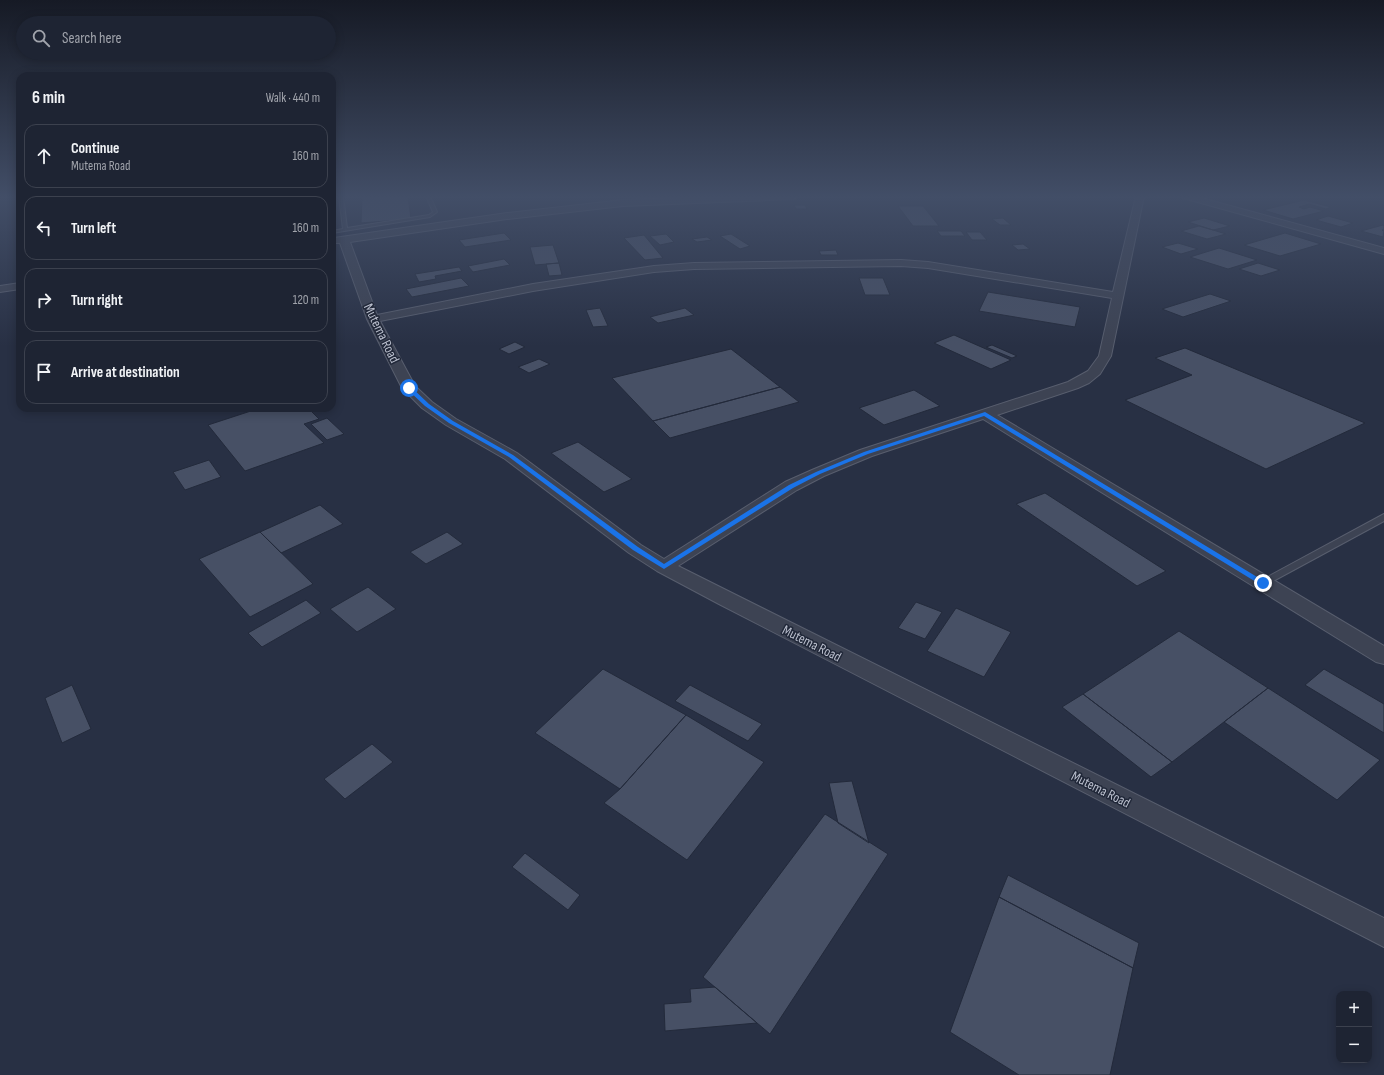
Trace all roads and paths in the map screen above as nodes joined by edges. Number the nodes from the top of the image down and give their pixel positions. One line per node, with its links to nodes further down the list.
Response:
1 (344, 246): 8 (street, Mutema Road)
2 (1129, 246): 7 (street)
3 (1370, 246): 4 (street)
4 (1384, 250)
5 (16, 287): 6 (street)
6 (0, 289)
7 (1119, 296): 8 (street); 9 (street)
8 (373, 319): 11 (street, Mutema Road)
9 (985, 414): 11 (street); 12 (street)
10 (1384, 517): 12 (lane)
11 (664, 567): 14 (street, Mutema Road)
12 (1263, 583): 13 (street)
13 (1384, 656)
14 (1384, 933)

